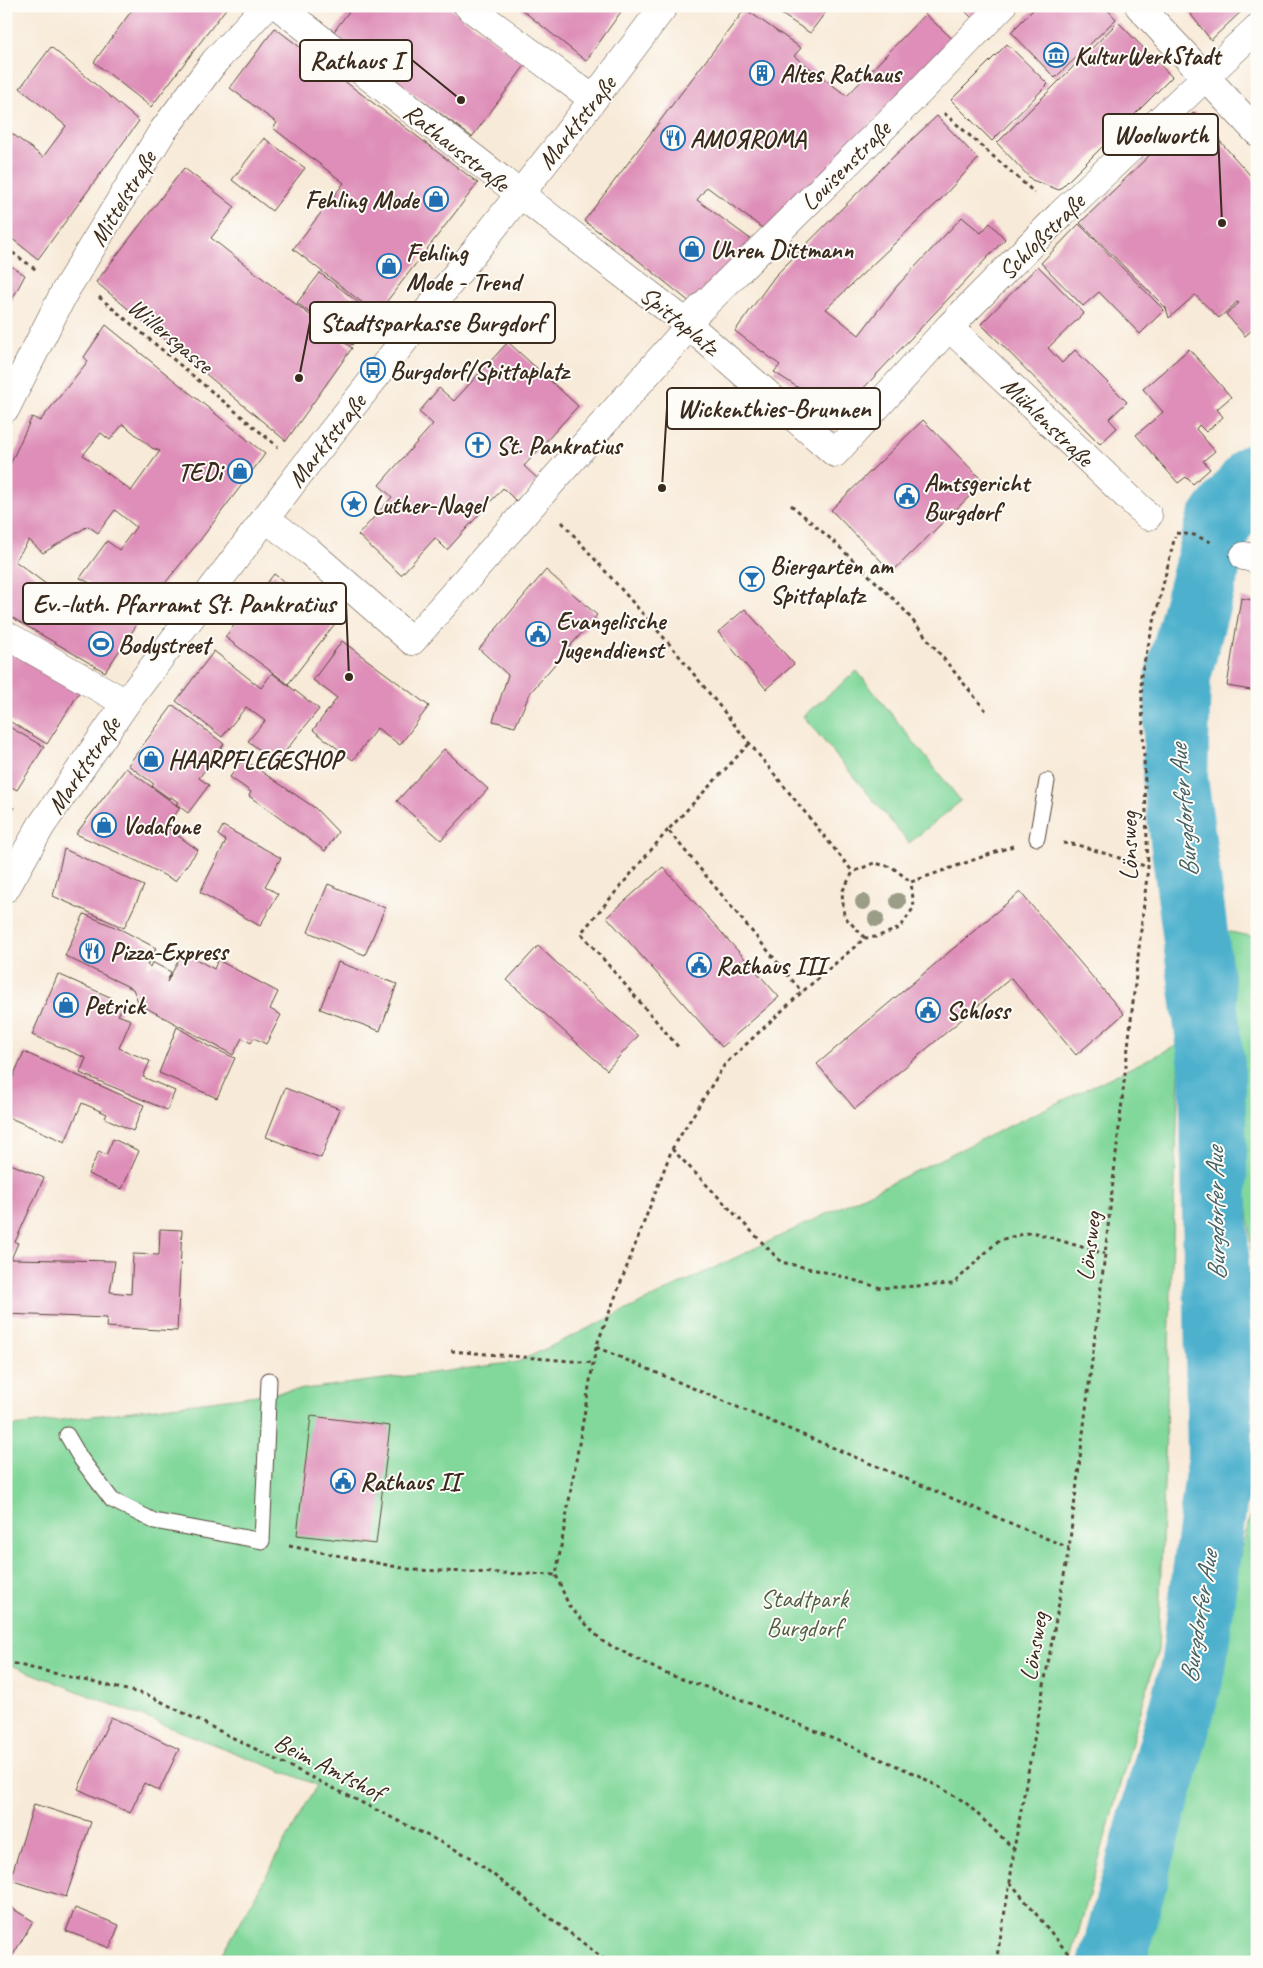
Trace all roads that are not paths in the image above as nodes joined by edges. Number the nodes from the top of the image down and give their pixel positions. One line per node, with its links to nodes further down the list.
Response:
1 (266, 6): 14 (street, Mittelstraße)
2 (278, 6): 11 (street, Rathausstraße)
3 (468, 6): 9 (street)
4 (664, 6): 9 (street, Marktstraße)
5 (1002, 6): 12 (street, Louisenstraße)
6 (1138, 6): 8 (street)
7 (1257, 28): 8 (street, Schloßstraße)
8 (1205, 78): 10 (street); 13 (street, Schloßstraße)
9 (593, 100): 11 (street, Marktstraße)
10 (1257, 132)
11 (519, 194): 12 (street, Spittaplatz); 17 (street, Marktstraße)
12 (688, 325): 15 (street, Spittaplatz); 17 (street, Louisenstraße)
13 (949, 326): 15 (street, Schloßstraße); 16 (street, Mühlenstraße)
14 (6, 408)
15 (835, 453)
16 (1148, 516)
17 (265, 518): 19 (street, Marktstraße)
18 (6, 635): 19 (street)
19 (126, 702): 22 (street, Marktstraße)
20 (1047, 781): 21 (lane)
21 (1037, 838)
22 (6, 888)
23 (269, 1380): 24 (lane)
24 (67, 1435)

